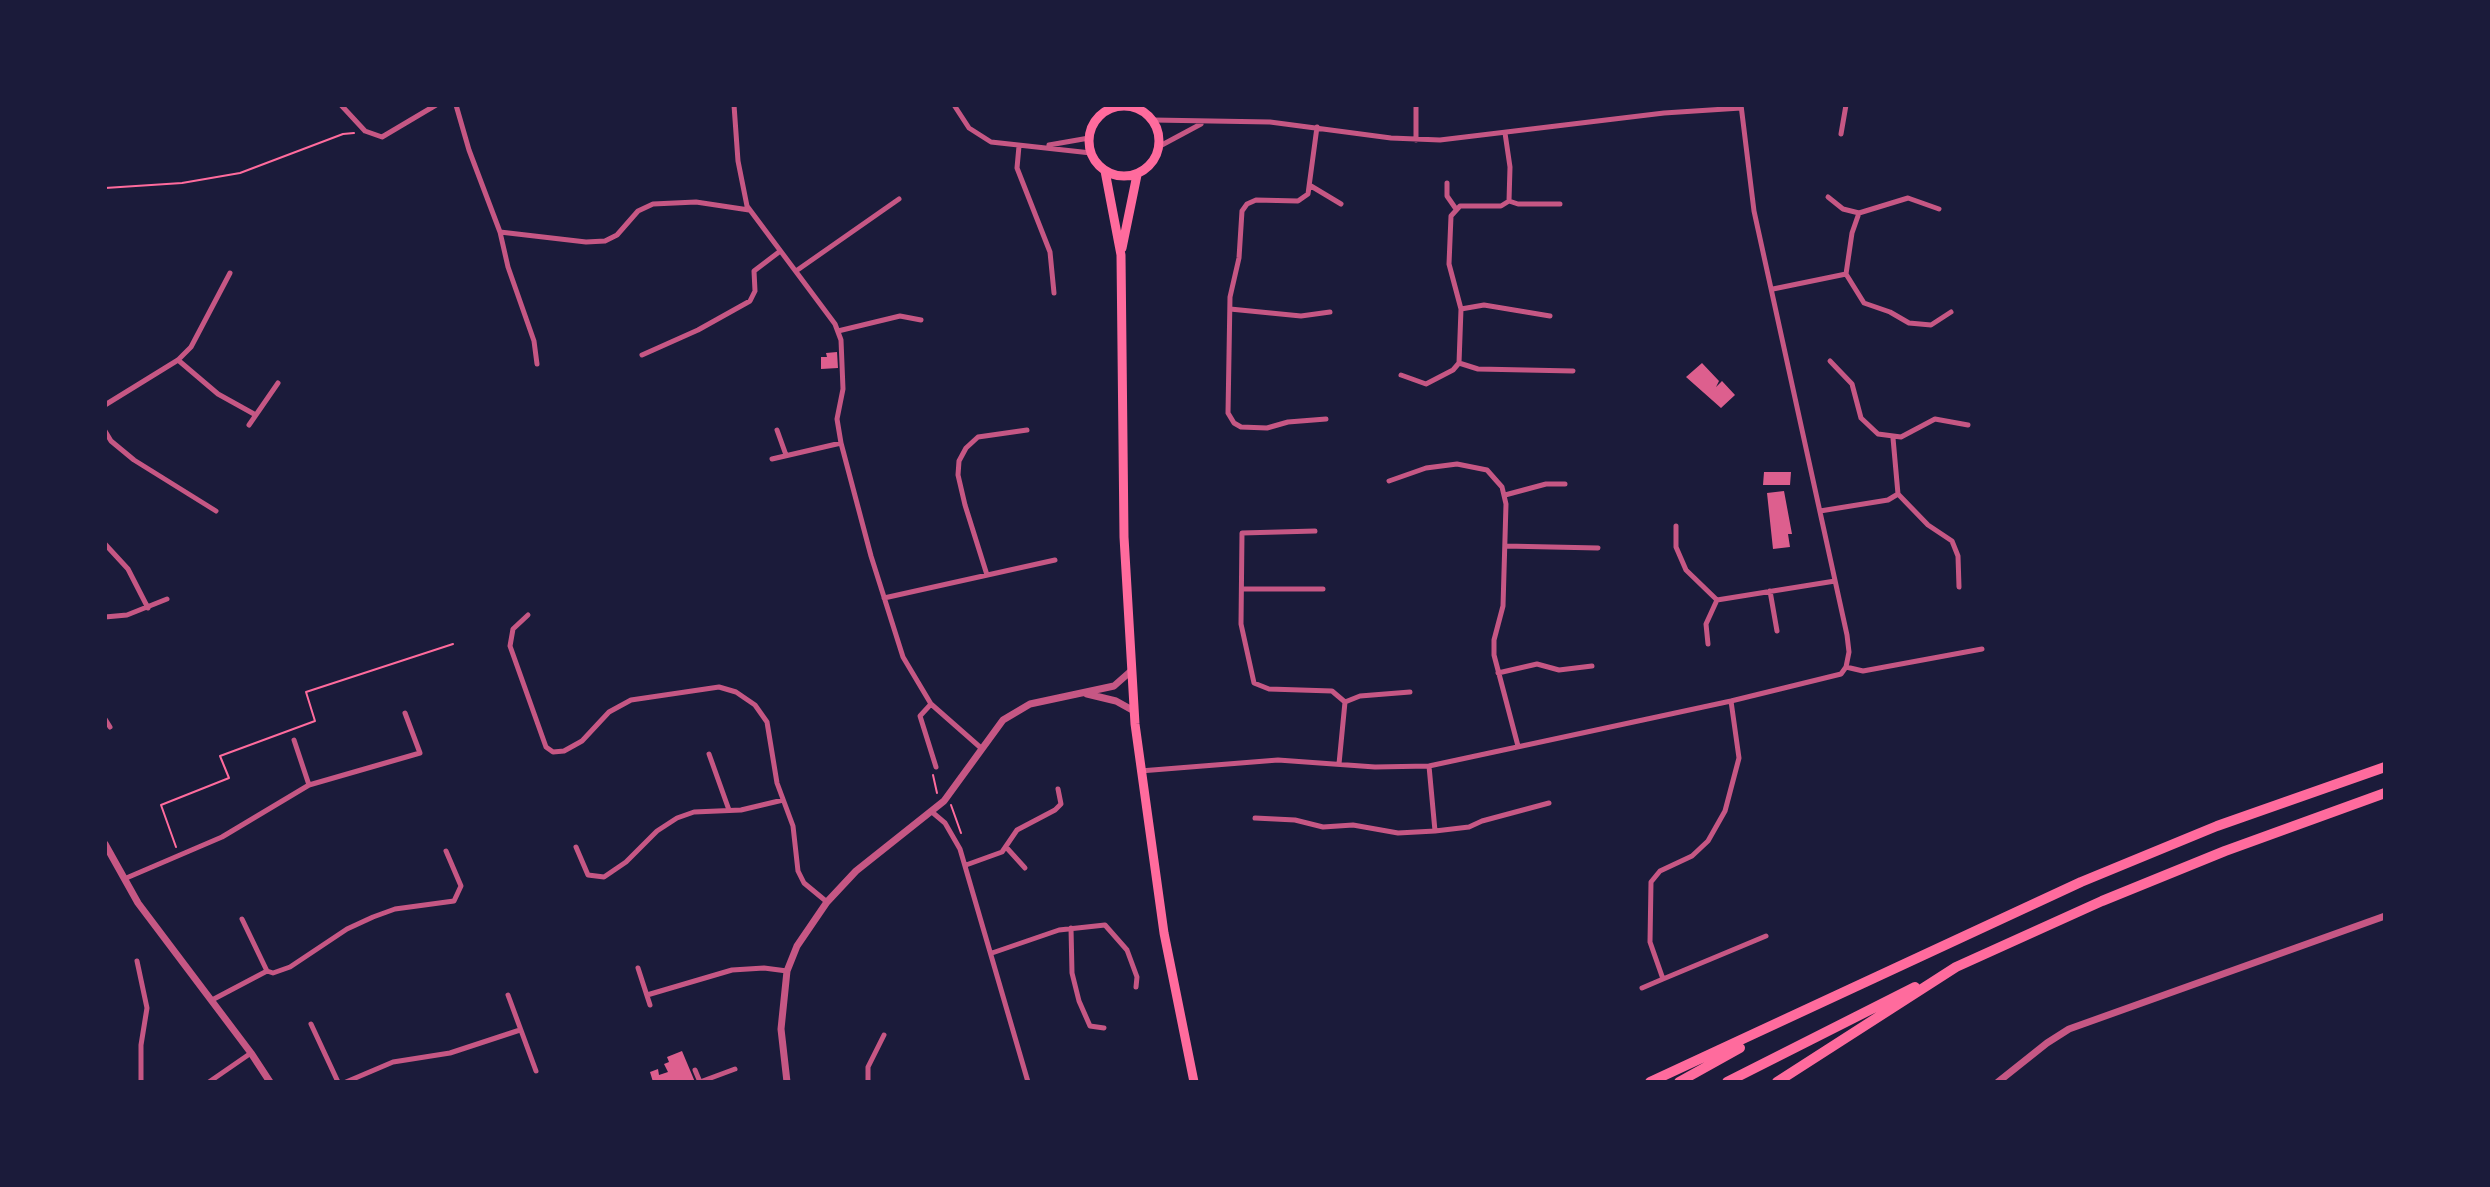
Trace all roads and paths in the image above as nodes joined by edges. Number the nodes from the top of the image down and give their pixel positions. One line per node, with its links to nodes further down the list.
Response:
1 (341, 105): 16 (street)
2 (436, 105): 16 (street)
3 (456, 105): 39 (street)
4 (734, 105): 35 (street)
5 (954, 105): 21 (street)
6 (1416, 105): 20 (street)
7 (1663, 105): 12 (street)
8 (1846, 105): 18 (street)
9 (1129, 106): 11 (main road); 13 (main road)
10 (1741, 107): 12 (street); 45 (street)
11 (1101, 110): 19 (main road)
12 (1664, 113): 17 (street)
13 (1153, 120): 14 (street); 23 (main road)
14 (1204, 123): 15 (street); 23 (street)
15 (1317, 127): 20 (street); 28 (street)
16 (365, 131): 29 (path)
17 (1505, 133): 20 (street); 32 (street)
18 (1841, 134)
19 (1089, 138): 22 (street); 24 (main road)
20 (1416, 140)
21 (1018, 146): 22 (street); 46 (street)
22 (1042, 146): 24 (street)
23 (1160, 146): 26 (main road)
24 (1091, 153): 25 (main road)
25 (1105, 171): 26 (main road); 41 (main road)
26 (1137, 175): 41 (main road)
27 (1447, 183): 36 (street)
28 (1311, 186): 33 (street); 47 (street)
29 (105, 188)
30 (1828, 197): 38 (street)
31 (899, 199): 42 (street)
32 (1509, 201): 34 (street); 36 (street)
33 (1340, 204)
34 (1560, 204)
35 (749, 209): 39 (street); 40 (street)
36 (1456, 209): 48 (street)
37 (1939, 209): 38 (street)
38 (1859, 213): 44 (street)
39 (500, 232): 58 (street)
40 (779, 252): 42 (street); 54 (street)
41 (1121, 255): 104 (main road)
42 (796, 271): 53 (street)
43 (230, 273): 55 (street)
44 (1846, 274): 45 (street); 50 (street)
45 (1773, 289): 79 (street)
46 (1054, 293)
47 (1230, 309): 49 (street); 64 (street)
48 (1461, 309): 51 (street); 57 (street)
49 (1330, 312)
50 (1951, 312)
51 (1550, 316)
52 (921, 320): 53 (street)
53 (838, 331): 71 (street)
54 (642, 355)
55 (178, 360): 62 (street); 63 (street)
56 (1829, 361): 70 (street)
57 (1459, 363): 59 (street); 60 (street)
58 (537, 364)
59 (1573, 371)
60 (1401, 376)
61 (278, 383): 63 (street)
62 (105, 405)
63 (254, 414): 65 (street)
64 (1326, 419)
65 (249, 425)
66 (1968, 425): 70 (street)
67 (777, 430): 72 (street)
68 (1027, 430): 86 (street)
69 (105, 431): 78 (street)
70 (1893, 438): 76 (street)
71 (841, 443): 72 (street); 92 (street)
72 (786, 455): 73 (street)
73 (772, 459)
74 (1389, 481): 77 (street)
75 (1565, 484): 77 (street)
76 (1898, 494): 79 (street); 88 (street)
77 (1505, 495): 83 (street)
78 (216, 510)
79 (1820, 511): 87 (street)
80 (1676, 526): 94 (street)
81 (1315, 531): 89 (street)
82 (105, 544): 95 (street)
83 (1505, 546): 84 (street); 105 (street)
84 (1598, 548)
85 (1055, 560): 86 (street)
86 (987, 575): 92 (street)
87 (1835, 581): 91 (street); 103 (street)
88 (1959, 587)
89 (1242, 589): 90 (street); 109 (street)
90 (1323, 589)
91 (1770, 591): 94 (street); 98 (street)
92 (884, 598): 110 (street)
93 (167, 599): 95 (street)
94 (1717, 600): 100 (street)
95 (148, 608): 97 (street)
96 (528, 615): 127 (street)
97 (105, 617)
98 (1777, 631)
99 (453, 644): 139 (path)
100 (1708, 644)
101 (1982, 649): 103 (street)
102 (1592, 666): 105 (street)
103 (1846, 667): 108 (street)
104 (1131, 671): 107 (street); 111 (main road)
105 (1499, 673): 116 (street)
106 (1410, 692): 109 (street)
107 (1086, 694): 111 (street); 117 (street)
108 (1731, 701): 116 (street); 154 (street)
109 (1345, 702): 119 (street)
110 (931, 704): 117 (street); 121 (street)
111 (1134, 711): 123 (main road)
112 (405, 713): 124 (street)
113 (105, 719): 114 (street)
114 (110, 727)
115 (294, 740): 124 (street)
116 (1518, 746): 120 (street)
117 (981, 748): 132 (street)
118 (709, 754): 131 (street)
119 (1339, 764): 120 (street); 123 (street)
120 (1429, 766): 134 (street)
121 (936, 767)
122 (2385, 767): 161 (highway)
123 (1140, 771): 179 (main road)
124 (309, 785): 139 (street)
125 (1058, 789): 129 (street)
126 (2385, 793): 150 (highway)
127 (783, 800): 131 (street); 143 (street)
128 (1549, 803): 134 (street)
129 (1061, 804): 130 (street); 137 (street)
130 (1070, 807)
131 (729, 810): 136 (street)
132 (932, 812): 140 (street); 143 (street)
133 (1255, 818): 134 (street)
134 (1435, 831)
135 (105, 844): 142 (street)
136 (576, 847)
137 (1006, 847): 140 (street); 141 (street)
138 (446, 851): 152 (street)
139 (180, 856): 142 (street)
140 (966, 865): 148 (street)
141 (1025, 868)
142 (124, 879): 159 (street)
143 (827, 902): 153 (street)
144 (2385, 916): 184 (street)
145 (242, 919): 152 (street)
146 (1070, 928): 148 (street); 155 (street); 163 (street)
147 (1766, 936): 154 (street)
148 (992, 953): 178 (street)
149 (137, 961): 170 (street)
150 (1956, 967): 182 (highway); 183 (highway)
151 (638, 968): 158 (street)
152 (267, 971): 159 (street)
153 (787, 971): 158 (street); 176 (street)
154 (1663, 979): 156 (street)
155 (1136, 988)
156 (1642, 988)
157 (508, 995): 164 (street)
158 (647, 995): 160 (street)
159 (212, 1000): 166 (street)
160 (650, 1005)
161 (1802, 1014): 180 (highway); 181 (highway)
162 (312, 1024): 173 (street)
163 (1104, 1028)
164 (520, 1030): 169 (street); 174 (street)
165 (884, 1035): 177 (street)
166 (251, 1053): 171 (street); 172 (street)
167 (735, 1069): 175 (street)
168 (695, 1070): 175 (street)
169 (536, 1071)
170 (141, 1082)
171 (209, 1082)
172 (270, 1082)
173 (338, 1082)
174 (346, 1082)
175 (700, 1082)
176 (787, 1082)
177 (868, 1082)
178 (1028, 1082)
179 (1194, 1082)
180 (1650, 1082)
181 (1679, 1082)
182 (1727, 1082)
183 (1777, 1082)
184 (1998, 1082)

